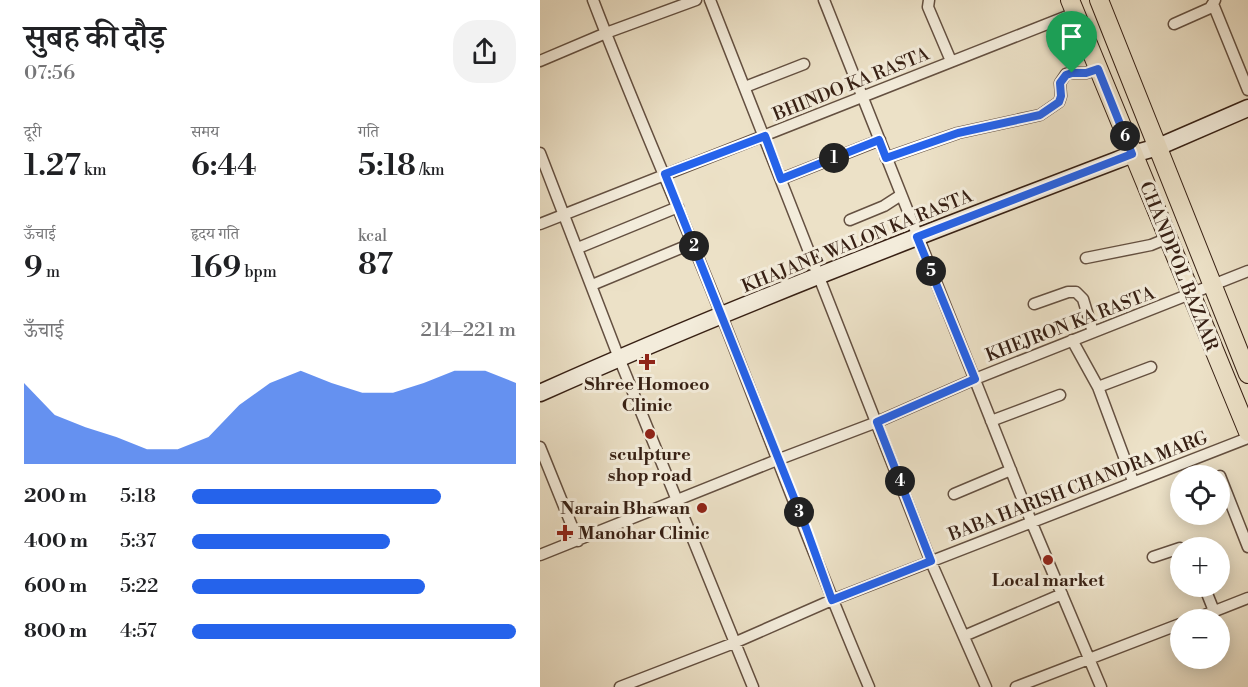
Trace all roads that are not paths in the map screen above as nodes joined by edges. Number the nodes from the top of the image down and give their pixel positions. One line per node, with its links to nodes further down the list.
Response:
1 (593, 0): 10 (street)
2 (696, 0): 10 (street)
3 (710, 0): 15 (street)
4 (824, 0): 17 (street)
5 (929, 0): 12 (street)
6 (1100, 0): 21 (main road, CHANDPOL BAZAAR)
7 (1214, 2): 9 (street); 16 (street)
8 (1072, 6): 12 (street, BHINDO KA RASTA); 14 (main road, CHANDPOL BAZAAR)
9 (1174, 24)
10 (606, 33): 11 (street); 25 (street)
11 (540, 61)
12 (951, 61): 17 (street, BHINDO KA RASTA)
13 (804, 64): 15 (street)
14 (1098, 69): 23 (main road, CHANDPOL BAZAAR); 24 (street)
15 (745, 87): 19 (street)
16 (1248, 90)
17 (862, 96): 19 (street, BHINDO KA RASTA); 20 (street)
18 (1248, 108): 21 (street, KHAJANE WALON KA RASTA)
19 (765, 136): 25 (street, BHINDO KA RASTA); 26 (street)
20 (879, 140): 24 (street); 26 (street)
21 (1158, 147): 23 (street, KHAJANE WALON KA RASTA); 40 (main road, CHANDPOL BAZAAR)
22 (540, 153): 29 (street)
23 (1132, 154): 32 (street, KHAJANE WALON KA RASTA); 33 (main road, CHANDPOL BAZAAR)
24 (886, 158): 27 (street)
25 (665, 174): 28 (street); 29 (street, BHINDO KA RASTA)
26 (781, 179): 38 (street)
27 (901, 195): 30 (street); 32 (street)
28 (678, 207): 34 (street); 35 (street)
29 (565, 214): 31 (street, BHINDO KA RASTA); 35 (street)
30 (850, 220)
31 (540, 224)
32 (917, 237): 38 (street, KHAJANE WALON KA RASTA); 49 (street)
33 (1168, 238): 36 (street); 41 (main road, CHANDPOL BAZAAR)
34 (693, 243): 39 (street); 43 (street)
35 (578, 248): 39 (street)
36 (1086, 258)
37 (1248, 271): 40 (street, KHEJRON KA RASTA)
38 (818, 278): 43 (street, KHAJANE WALON KA RASTA); 54 (street)
39 (592, 285): 46 (street)
40 (1212, 285): 41 (street, KHEJRON KA RASTA); 48 (main road, CHANDPOL BAZAAR)
41 (1191, 295): 44 (street, KHEJRON KA RASTA); 55 (main road, CHANDPOL BAZAAR)
42 (1034, 304): 44 (street)
43 (722, 316): 46 (street, KHAJANE WALON KA RASTA); 58 (street)
44 (1094, 332): 45 (street, KHEJRON KA RASTA)
45 (1072, 340): 49 (street, KHEJRON KA RASTA); 50 (street)
46 (619, 358): 51 (street, KHAJANE WALON KA RASTA); 62 (street)
47 (1151, 367): 50 (street)
48 (1248, 374)
49 (975, 379): 53 (street); 54 (street, KHEJRON KA RASTA)
50 (1098, 387): 60 (street)
51 (540, 393)
52 (1060, 395): 53 (street)
53 (992, 421): 59 (street)
54 (877, 422): 58 (street, KHEJRON KA RASTA); 70 (street)
55 (1248, 432)
56 (1248, 438): 60 (street, BABA HARISH CHANDRA MARG)
57 (540, 447): 65 (street)
58 (777, 460): 62 (street, KHEJRON KA RASTA); 73 (street)
59 (1011, 470): 61 (street); 64 (street)
60 (1133, 481): 64 (street, BABA HARISH CHANDRA MARG)
61 (954, 494)
62 (678, 500): 65 (street, KHEJRON KA RASTA); 77 (street)
63 (1230, 502): 66 (street)
64 (1031, 521): 70 (street, BABA HARISH CHANDRA MARG); 71 (street)
65 (578, 541): 68 (street, KHEJRON KA RASTA)
66 (1248, 547)
67 (1170, 551): 69 (street)
68 (540, 555)
69 (1153, 557)
70 (931, 561): 73 (street, BABA HARISH CHANDRA MARG); 76 (street)
71 (1062, 594): 76 (street); 78 (street)
72 (1248, 598): 74 (street)
73 (832, 600): 77 (street, BABA HARISH CHANDRA MARG); 81 (street)
74 (1219, 609)
75 (1170, 628): 78 (street)
76 (964, 636): 82 (street)
77 (734, 643): 79 (street, BABA HARISH CHANDRA MARG); 80 (street)
78 (1090, 659): 83 (street); 84 (street)
79 (620, 687)
80 (753, 687)
81 (869, 687)
82 (986, 687)
83 (1016, 687)
84 (1101, 687)

